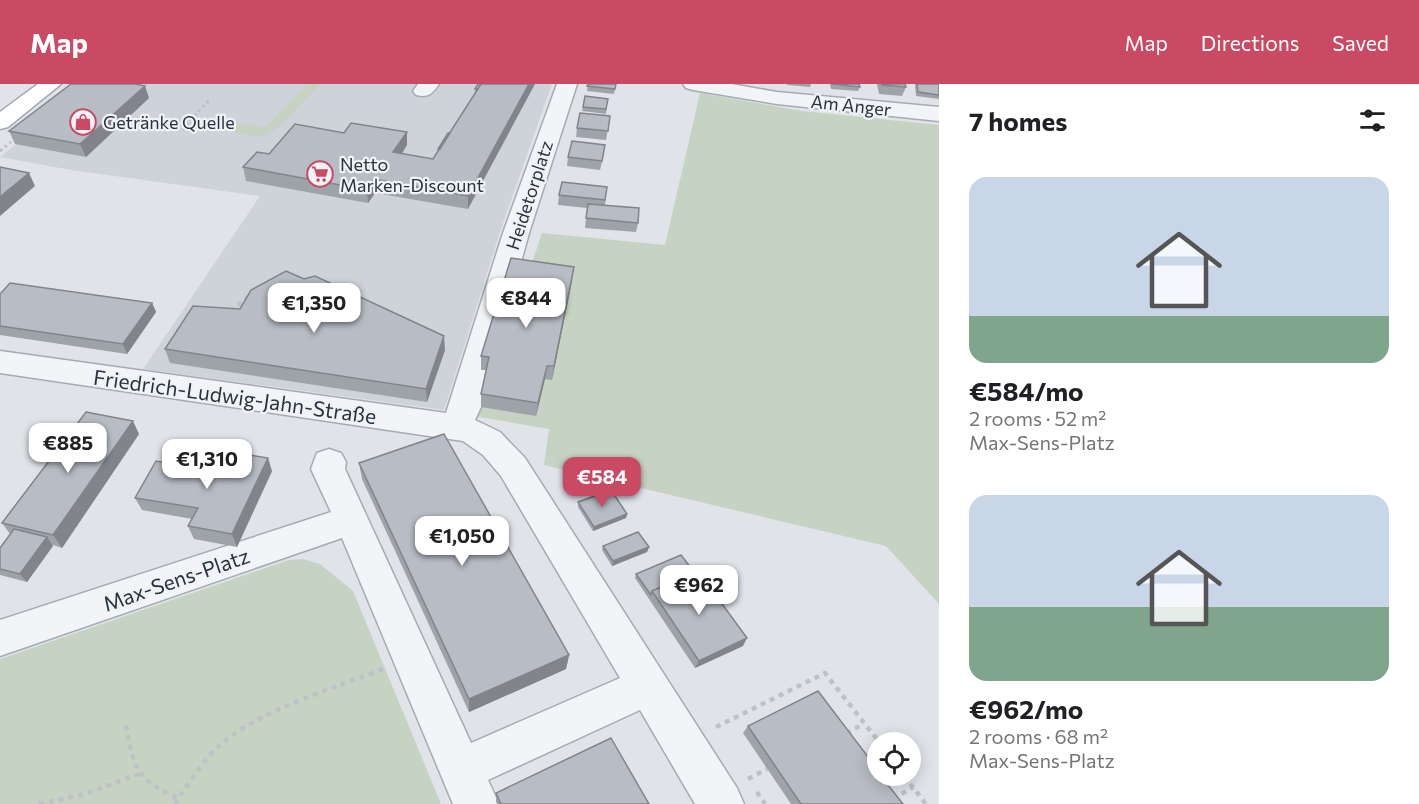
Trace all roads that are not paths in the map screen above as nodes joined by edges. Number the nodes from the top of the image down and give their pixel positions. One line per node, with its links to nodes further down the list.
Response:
1 (51, 84): 5 (main road)
2 (567, 84): 7 (street, Heidetorplatz)
3 (693, 84): 4 (street, Am Anger)
4 (939, 114)
5 (0, 122)
6 (0, 362): 7 (street, Friedrich-Ludwig-Jahn-Straße)
7 (463, 429): 11 (street)
8 (329, 462): 9 (street)
9 (352, 520): 10 (street, Max-Sens-Platz); 12 (street)
10 (0, 638)
11 (648, 686): 12 (street); 13 (street)
12 (469, 787)
13 (721, 804)

